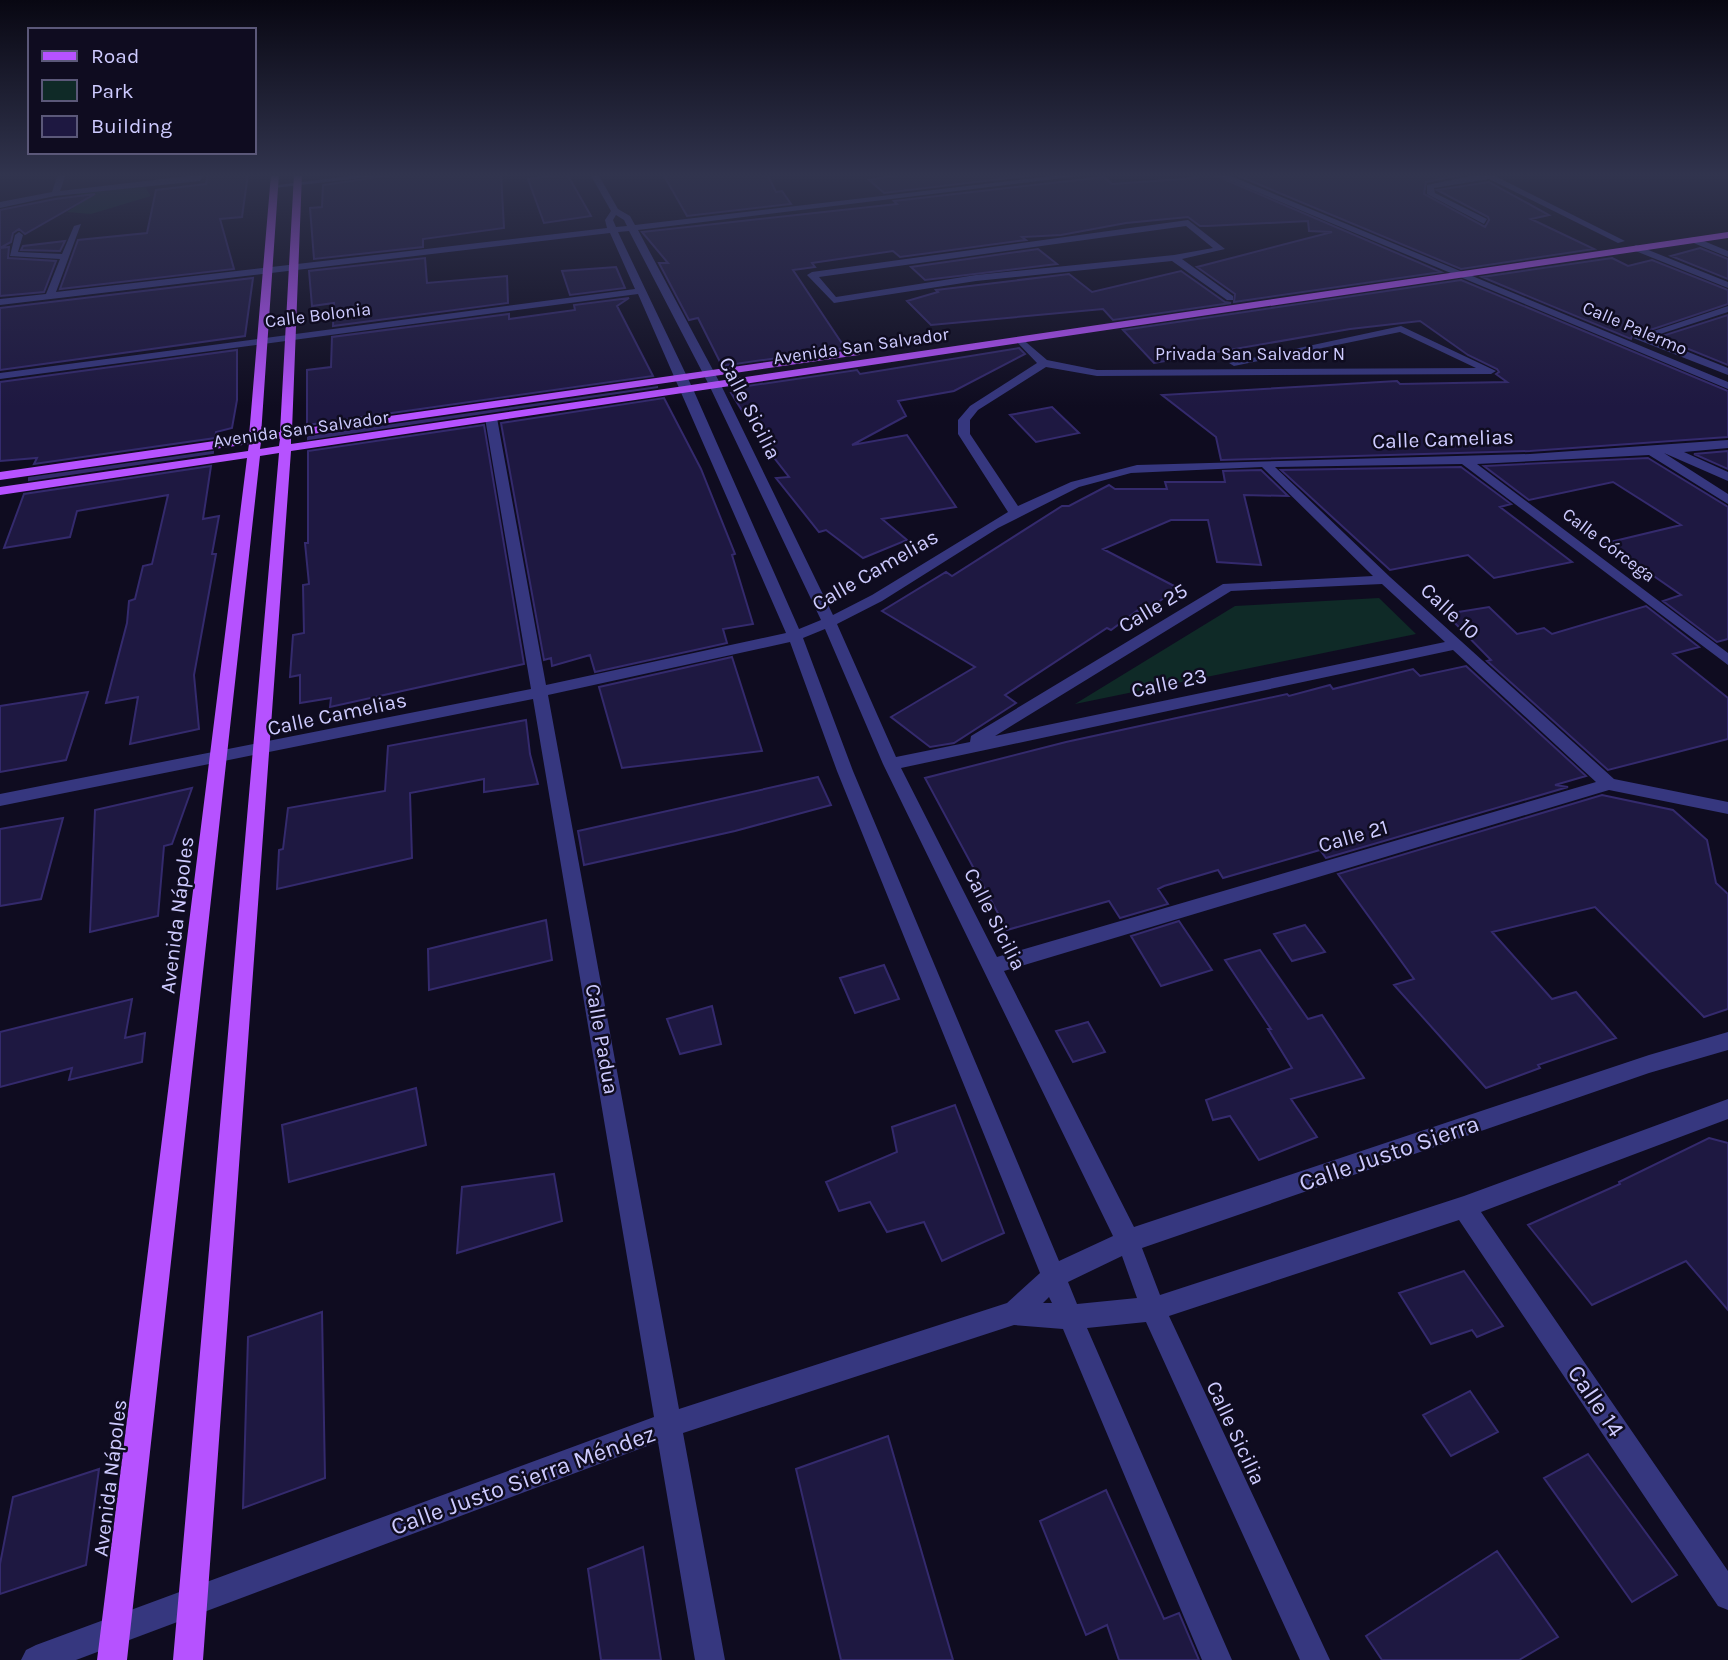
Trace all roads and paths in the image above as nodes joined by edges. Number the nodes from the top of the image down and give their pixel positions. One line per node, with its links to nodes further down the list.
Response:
1 (14, 251): 15 (street)
2 (68, 251): 15 (street)
3 (269, 251): 18 (main road, Avenida Nápoles)
4 (295, 251): 17 (main road)
5 (383, 251): 17 (street)
6 (629, 251): 25 (street, Calle Sicilia)
7 (637, 251): 42 (street, Calle Sicilia)
8 (1047, 251): 20 (street)
9 (1204, 251): 16 (street)
10 (1403, 251): 19 (street)
11 (1419, 251): 21 (street, Calle Palermo)
12 (1563, 251): 21 (main road, Avenida San Salvador)
13 (1614, 251): 22 (main road, Avenida San Salvador)
14 (1645, 251): 23 (street)
15 (66, 257): 24 (street)
16 (1174, 258): 20 (street); 28 (street)
17 (294, 263): 18 (street); 33 (main road)
18 (268, 266): 24 (street); 27 (street); 35 (main road, Avenida Nápoles)
19 (1440, 267): 21 (main road, Avenida San Salvador); 28 (main road, Avenida San Salvador)
20 (965, 268): 20 (street)
21 (1461, 270): 22 (main road, Avenida San Salvador); 36 (main road, Avenida San Salvador); 37 (street, Calle Palermo)
22 (1481, 272): 31 (street, Calle Palermo)
23 (1728, 285)
24 (55, 286): 26 (street); 27 (street)
25 (641, 291): 33 (street, Calle Bolonia); 43 (street, Calle Sicilia)
26 (0, 292)
27 (50, 296): 29 (street)
28 (1230, 298): 42 (main road, Avenida San Salvador)
29 (0, 303)
30 (1728, 309): 34 (street)
31 (1616, 327)
32 (1629, 332): 34 (street, Calle Palermo)
33 (290, 336): 35 (street, Calle Bolonia); 46 (main road)
34 (1641, 337): 37 (street); 40 (street, Calle Palermo)
35 (263, 340): 41 (street, Calle Bolonia); 48 (main road, Avenida Nápoles)
36 (1020, 340): 38 (street); 42 (main road, Avenida San Salvador)
37 (1625, 343): 44 (street, Calle Palermo)
38 (1044, 363): 39 (street, Privada San Salvador N); 57 (street)
39 (1194, 371): 39 (street, Privada San Salvador N)
40 (1728, 372)
41 (0, 376)
42 (711, 379): 43 (main road, Avenida San Salvador); 59 (street, Calle Sicilia)
43 (684, 383): 45 (main road, Avenida San Salvador); 46 (main road, Avenida San Salvador); 60 (street, Calle Sicilia)
44 (1728, 386)
45 (491, 418): 46 (main road, Avenida San Salvador); 63 (street, Calle Padua)
46 (286, 442): 48 (main road, Avenida San Salvador); 65 (main road)
47 (1728, 444): 49 (street, Calle Camelias)
48 (254, 446): 53 (main road, Avenida San Salvador); 55 (main road, Avenida San Salvador); 66 (main road, Avenida Nápoles)
49 (1671, 450): 50 (street, Calle Camelias); 54 (street)
50 (1651, 451): 51 (street, Calle Camelias); 56 (street)
51 (1466, 461): 52 (street, Calle Camelias); 62 (street, Calle Córcega)
52 (1265, 464): 57 (street, Calle Camelias); 58 (street, Calle 10)
53 (0, 476)
54 (1728, 477)
55 (0, 491)
56 (1728, 500)
57 (1015, 512): 59 (street, Calle Camelias)
58 (1385, 580): 61 (street, Calle 10); 64 (street, Calle 25)
59 (830, 624): 60 (street, Calle Camelias); 67 (street, Calle Sicilia)
60 (795, 636): 63 (street, Calle Camelias); 76 (street, Calle Sicilia)
61 (1455, 645): 64 (street, Calle 23); 68 (street, Calle 10)
62 (1728, 660)
63 (541, 693): 65 (street, Calle Camelias); 80 (street, Calle Padua)
64 (965, 747): 67 (street, Calle 23)
65 (261, 751): 66 (street, Calle Camelias); 82 (main road)
66 (218, 758): 69 (street, Calle Camelias); 83 (main road, Avenida Nápoles)
67 (891, 764): 71 (street, Calle Sicilia)
68 (1609, 784): 70 (street, Calle 21); 71 (street, Calle 21)
69 (0, 800)
70 (1728, 808)
71 (993, 966): 75 (street, Calle Sicilia)
72 (1728, 1041): 75 (street, Calle Justo Sierra)
73 (1728, 1108): 74 (street)
74 (1464, 1207): 77 (street); 81 (street, Calle 14)
75 (1128, 1241): 76 (street, Calle Justo Sierra); 77 (street, Calle Sicilia)
76 (1054, 1276): 78 (street, Calle Justo Sierra Méndez); 79 (street, Calle Sicilia)
77 (1153, 1309): 79 (street); 89 (street, Calle Sicilia)
78 (1014, 1312): 79 (street, Calle Justo Sierra Méndez); 80 (street, Calle Justo Sierra Méndez)
79 (1070, 1317): 88 (street, Calle Sicilia)
80 (669, 1425): 82 (street, Calle Justo Sierra Méndez); 87 (street, Calle Padua)
81 (1728, 1596)
82 (192, 1604): 83 (street, Calle Justo Sierra Méndez); 86 (main road)
83 (115, 1632): 84 (street, Calle Justo Sierra Méndez); 85 (main road, Avenida Nápoles)
84 (36, 1660)
85 (112, 1660)
86 (188, 1660)
87 (710, 1660)
88 (1217, 1660)
89 (1315, 1660)

